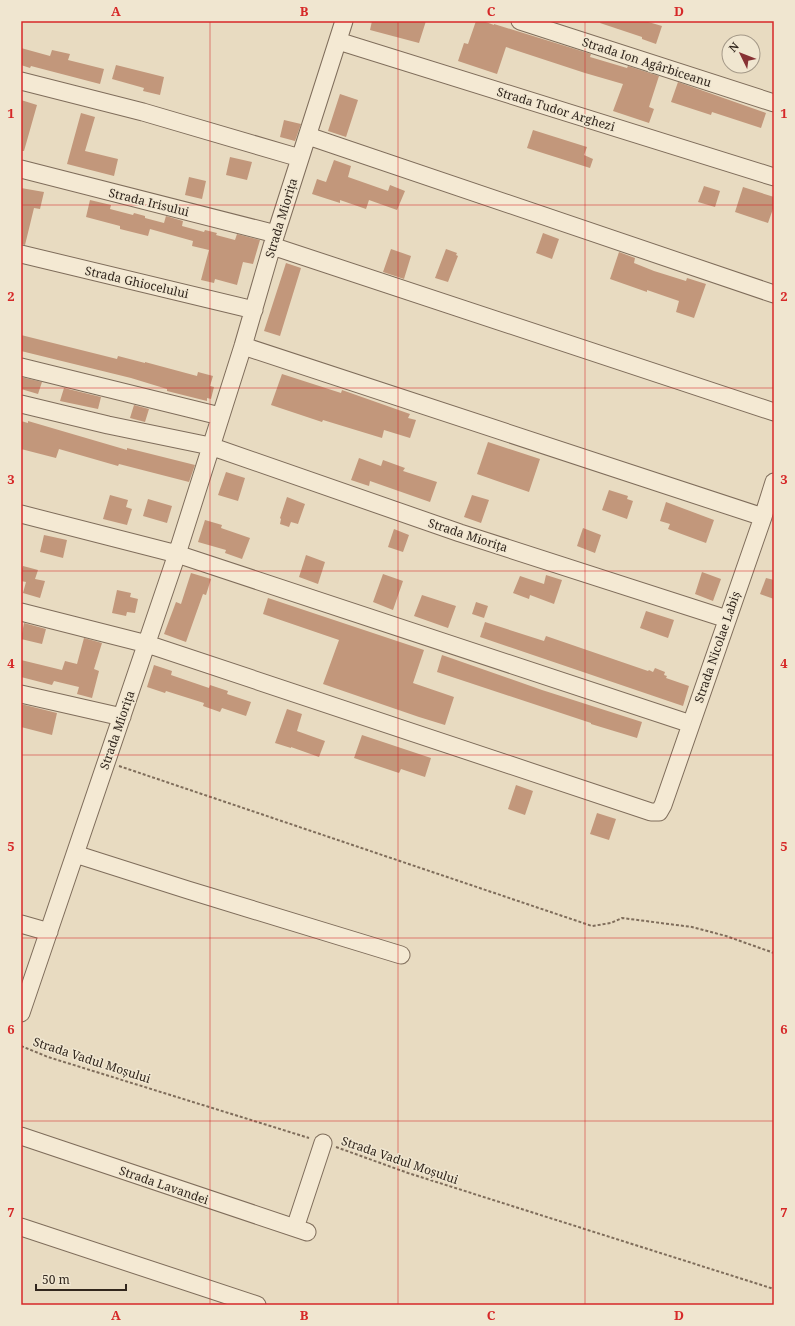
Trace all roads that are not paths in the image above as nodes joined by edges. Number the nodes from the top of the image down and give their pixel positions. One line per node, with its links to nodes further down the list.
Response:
1 (344, 21): 3 (street, Strada Miorița)
2 (520, 21): 5 (street, Strada Ion Agârbiceanu)
3 (338, 41): 6 (street, Strada Miorița); 9 (street, Strada Tudor Arghezi)
4 (21, 81): 7 (street)
5 (774, 103)
6 (308, 136): 7 (street, Strada Miorița); 12 (street)
7 (300, 158): 10 (street, Strada Miorița)
8 (21, 169): 10 (street, Strada Irisului)
9 (774, 177)
10 (274, 240): 13 (street, Strada Miorița); 17 (street, Strada Irisului)
11 (21, 254): 13 (street, Strada Ghiocelului)
12 (774, 294)
13 (254, 310): 14 (street, Strada Miorița)
14 (243, 346): 18 (street, Strada Miorița); 22 (street)
15 (21, 367): 18 (street)
16 (21, 404): 19 (street, Strada Miorița)
17 (774, 412)
18 (220, 416): 19 (street, Strada Miorița)
19 (210, 446): 23 (street, Strada Miorița); 25 (street, Strada Miorița)
20 (774, 482): 22 (street, Strada Nicolae Labiș)
21 (21, 514): 23 (street)
22 (763, 518): 25 (street, Strada Nicolae Labiș)
23 (177, 554): 26 (street, Strada Miorița); 29 (street)
24 (21, 612): 26 (street)
25 (727, 619): 29 (street, Strada Nicolae Labiș)
26 (147, 644): 28 (street, Strada Miorița); 29 (street, Strada Nicolae Labiș)
27 (21, 694): 28 (street)
28 (122, 717): 30 (street, Strada Miorița)
29 (690, 724)
30 (75, 854): 32 (street, Strada Miorița); 33 (street)
31 (21, 924): 32 (street)
32 (49, 932): 34 (street, Strada Miorița)
33 (401, 955)
34 (21, 1013)
35 (21, 1136): 36 (street, Strada Lavandei)
36 (323, 1143)
37 (21, 1227): 38 (street)
38 (257, 1305)

